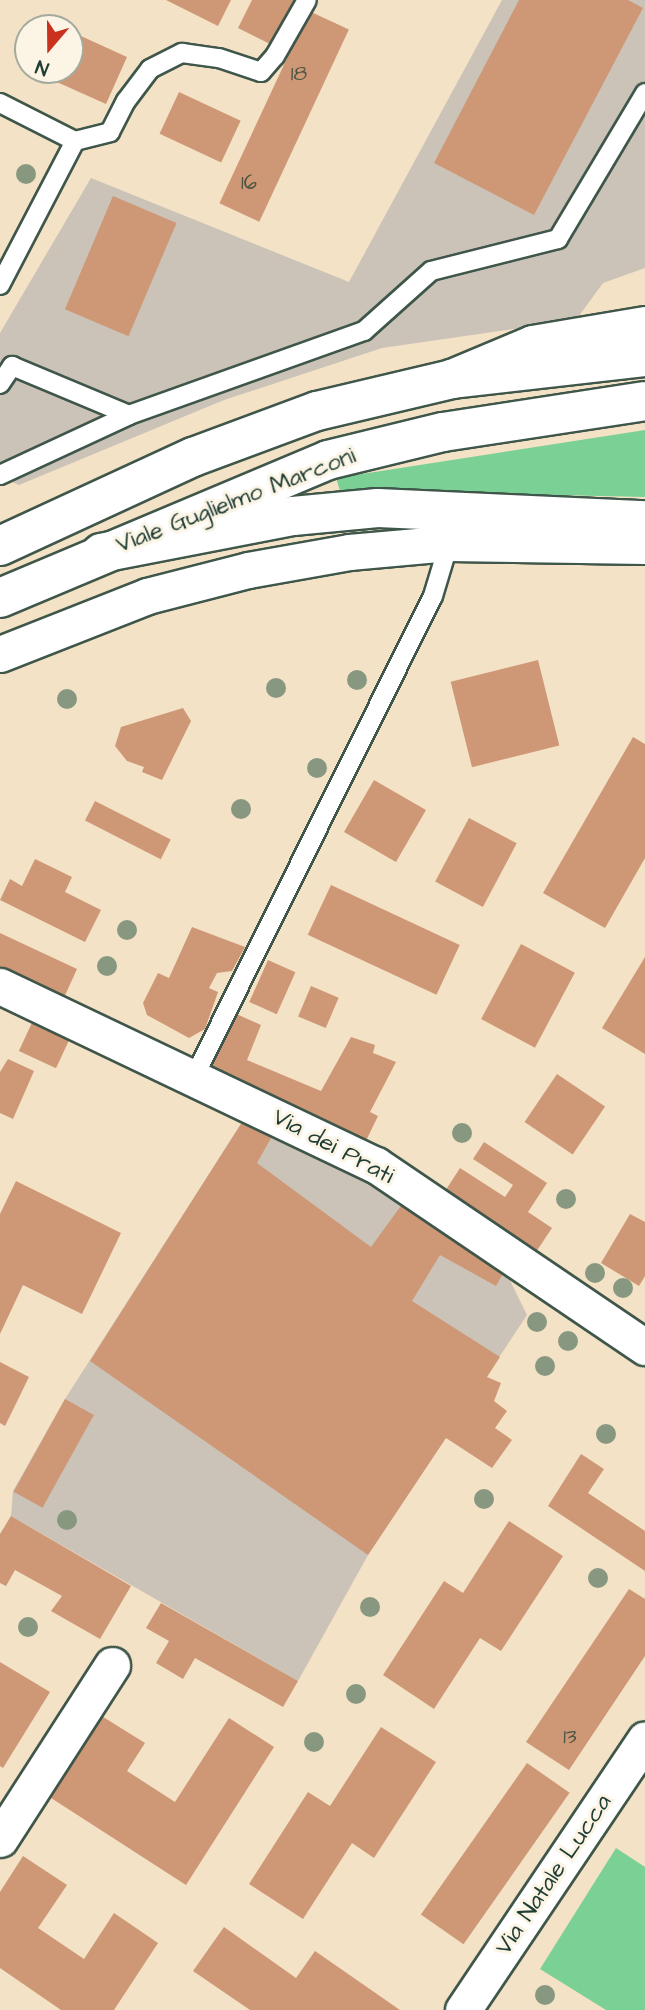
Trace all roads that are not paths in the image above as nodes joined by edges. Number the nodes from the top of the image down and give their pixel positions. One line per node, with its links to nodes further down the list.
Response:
1 (307, 0): 4 (lane)
2 (645, 93): 11 (lane)
3 (0, 103): 4 (lane)
4 (75, 141): 5 (lane)
5 (0, 285)
6 (645, 326): 8 (main road)
7 (645, 357): 8 (main road, Viale Guglielmo Marconi)
8 (452, 379): 15 (main road, Viale Guglielmo Marconi)
9 (0, 384): 11 (lane)
10 (645, 401): 17 (main road, Viale Guglielmo Marconi)
11 (129, 415): 12 (lane)
12 (0, 475)
13 (645, 520): 17 (main road)
14 (449, 543): 16 (street); 19 (street); 21 (lane)
15 (0, 546)
16 (645, 546)
17 (101, 553): 18 (main road, Viale Guglielmo Marconi)
18 (0, 597)
19 (0, 654)
20 (0, 986): 21 (street, Via dei Prati)
21 (194, 1077): 22 (street, Via dei Prati)
22 (645, 1347)
23 (112, 1665): 25 (street)
24 (645, 1739): 26 (street, Via Natale Lucca)
25 (0, 1839)
26 (463, 2010)

